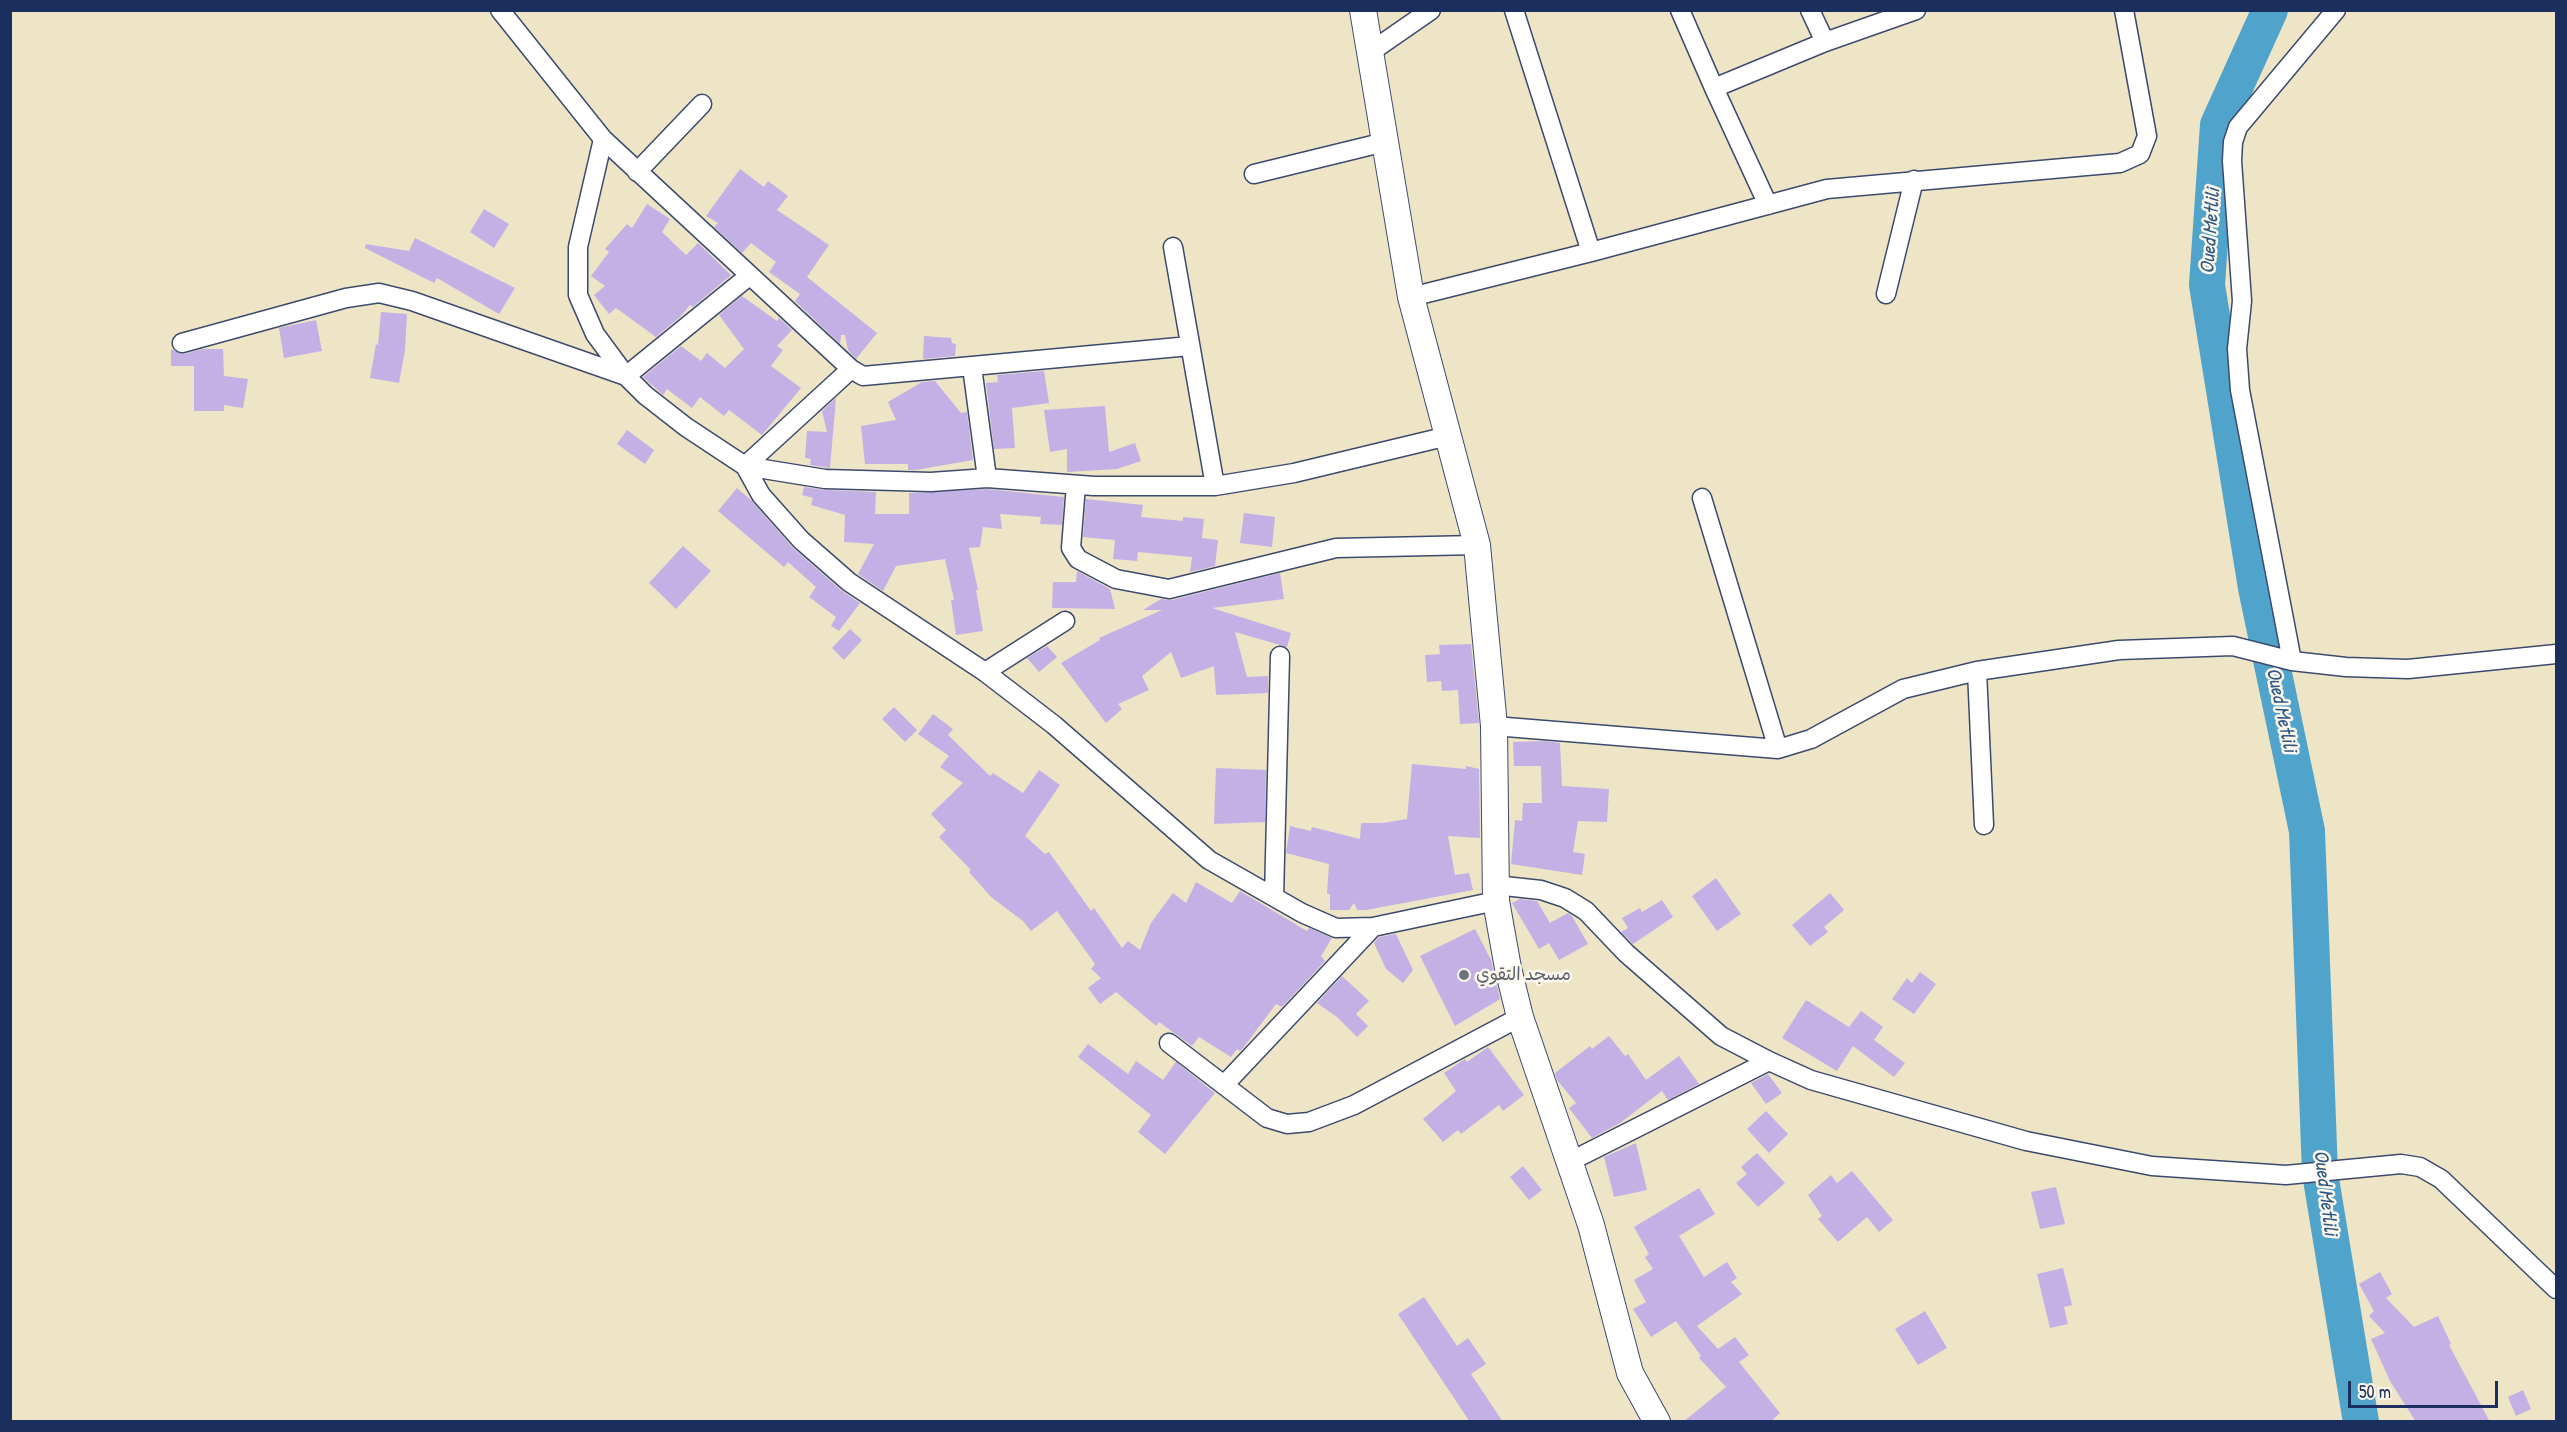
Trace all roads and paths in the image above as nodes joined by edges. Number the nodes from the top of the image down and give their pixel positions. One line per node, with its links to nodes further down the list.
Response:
1 (500, 10): 14 (street)
2 (1363, 10): 11 (main road)
3 (1431, 10): 11 (street)
4 (1514, 10): 21 (street)
5 (1680, 10): 12 (street)
6 (1810, 10): 10 (street)
7 (1916, 10): 10 (street)
8 (2124, 10): 18 (street)
9 (2336, 10): 40 (street)
10 (1825, 42): 12 (street)
11 (1369, 53): 15 (main road)
12 (1714, 88): 19 (street)
13 (702, 104): 16 (street)
14 (603, 139): 16 (street); 29 (street)
15 (1385, 142): 17 (street); 24 (main road)
16 (637, 172): 22 (street)
17 (1254, 174)
18 (1914, 180): 19 (street); 23 (street)
19 (1768, 205): 21 (street)
20 (1173, 247): 26 (street)
21 (1591, 252): 24 (street)
22 (749, 276): 28 (street); 29 (street)
23 (1886, 294)
24 (1411, 297): 30 (main road)
25 (182, 343): 29 (street)
26 (1191, 346): 27 (street); 34 (street)
27 (972, 367): 28 (street); 32 (street)
28 (851, 369): 31 (street)
29 (626, 376): 31 (street)
30 (1448, 436): 34 (street); 36 (main road)
31 (745, 466): 32 (street); 42 (street)
32 (987, 478): 33 (street)
33 (1076, 485): 34 (street); 36 (street)
34 (1215, 486)
35 (1702, 498): 44 (street)
36 (1477, 545): 43 (main road)
37 (1065, 621): 42 (street)
38 (2556, 654): 40 (street)
39 (1280, 656): 47 (street)
40 (2292, 661): 41 (street)
41 (1977, 671): 44 (street); 45 (street)
42 (985, 672): 47 (street)
43 (1494, 726): 44 (street); 46 (main road)
44 (1778, 749)
45 (1984, 825)
46 (1495, 893): 48 (street); 49 (main road); 51 (street)
47 (1274, 897): 48 (street)
48 (1373, 927): 52 (street)
49 (1520, 1017): 52 (street); 53 (main road)
50 (1169, 1043): 52 (street)
51 (1769, 1061): 53 (street); 54 (street)
52 (1224, 1085)
53 (1569, 1162): 55 (main road)
54 (2556, 1289)
55 (1658, 1422)

